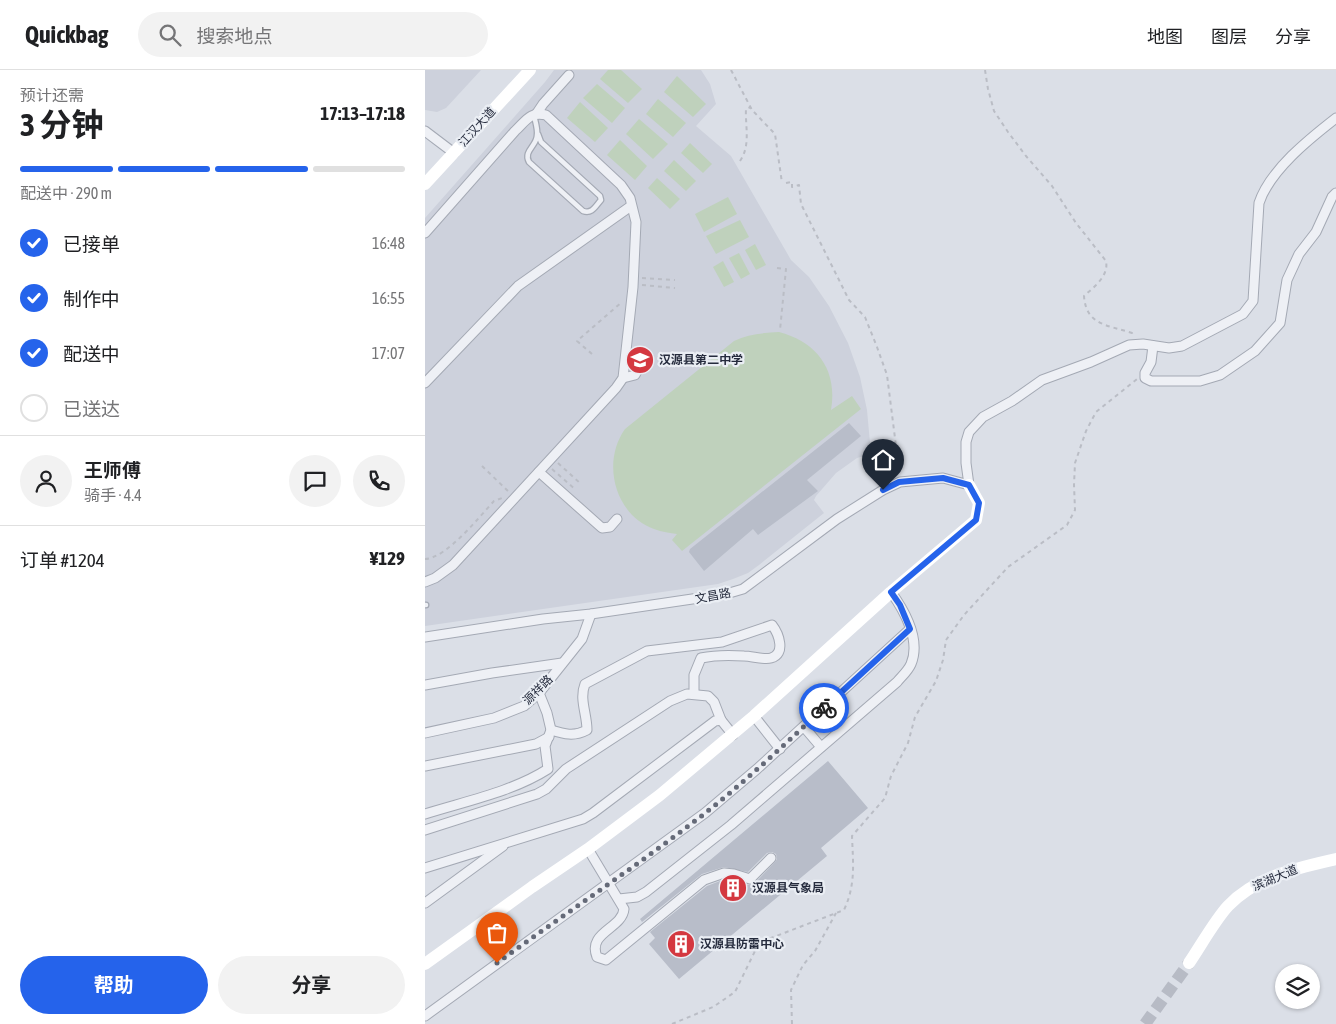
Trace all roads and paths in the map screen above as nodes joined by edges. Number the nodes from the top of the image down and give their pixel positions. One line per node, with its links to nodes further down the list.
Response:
1 (530, 70): 10 (main road, 江汉大道)
2 (731, 70): 5 (path)
3 (985, 70): 25 (path)
4 (569, 75): 6 (street)
5 (751, 107): 11 (path); 12 (path)
6 (536, 114): 9 (lane); 16 (street); 17 (street)
7 (1336, 118): 26 (street)
8 (425, 130): 10 (street)
9 (538, 134): 9 (lane)
10 (454, 153): 14 (main road, 江汉大道)
11 (740, 161)
12 (782, 183)
13 (786, 183): 32 (path)
14 (425, 184)
15 (1336, 193): 29 (street)
16 (631, 206): 30 (street); 31 (street)
17 (425, 233)
18 (777, 268): 24 (path)
19 (637, 278): 20 (path)
20 (675, 280)
21 (637, 285): 22 (path)
22 (675, 288)
23 (625, 306): 27 (path)
24 (780, 330)
25 (1138, 345): 26 (street); 38 (street)
26 (1153, 346): 29 (street)
27 (592, 354)
28 (646, 354): 30 (street)
29 (1145, 373): 70 (path)
30 (623, 378): 36 (street)
31 (425, 382)
32 (896, 446)
33 (558, 463): 37 (path)
34 (482, 466): 41 (path)
35 (553, 469): 39 (path)
36 (539, 472): 40 (street); 42 (street)
37 (581, 484)
38 (969, 485): 43 (main road); 44 (street, 文昌路)
39 (576, 490)
40 (617, 519)
41 (425, 559)
42 (425, 582)
43 (891, 592): 45 (street); 51 (main road)
44 (591, 614): 46 (street, 文昌路); 47 (street, 源祥路)
45 (910, 629): 53 (street); 57 (street)
46 (425, 637)
47 (562, 663): 48 (street); 49 (street, 源祥路)
48 (425, 685)
49 (539, 692): 54 (street, 源祥路); 55 (street)
50 (695, 694): 52 (street); 55 (street); 61 (street)
51 (754, 716): 56 (main road); 58 (street)
52 (721, 720): 56 (street); 62 (street)
53 (804, 727): 57 (street); 58 (street)
54 (425, 733)
55 (550, 734): 59 (street); 60 (street)
56 (733, 735): 63 (main road)
57 (821, 748): 68 (street)
58 (779, 749): 67 (street)
59 (425, 766)
60 (425, 814)
61 (425, 830)
62 (508, 842): 66 (street); 69 (street)
63 (588, 849): 67 (street); 72 (main road)
64 (771, 858): 68 (street)
65 (1336, 859): 71 (main road, 滨湖大道)
66 (425, 868)
67 (610, 883): 68 (street); 73 (street)
68 (619, 900)
69 (425, 904)
70 (836, 913): 74 (path); 75 (path)
71 (1189, 963)
72 (425, 964)
73 (425, 1016)
74 (672, 1024)
75 (792, 1024)

